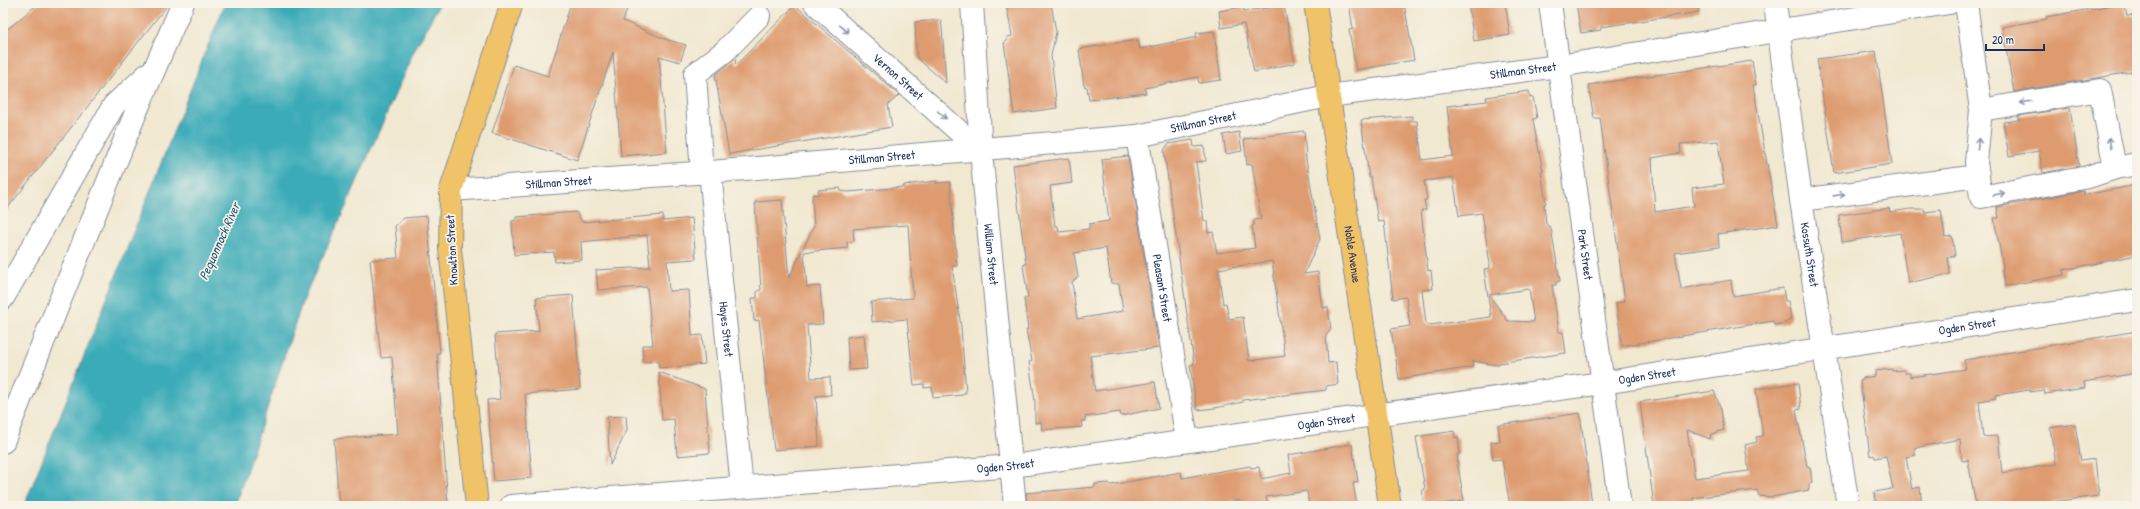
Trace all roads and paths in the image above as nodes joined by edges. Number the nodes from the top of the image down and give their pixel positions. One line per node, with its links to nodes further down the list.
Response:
1 (183, 3): 13 (street)
2 (512, 3): 22 (main road, Knowlton Street)
3 (815, 3): 17 (street, Vernon Street, one-way to 17)
4 (972, 3): 17 (street, William Street)
5 (1315, 3): 14 (main road, Noble Avenue)
6 (1550, 3): 12 (street, Park Street)
7 (1775, 3): 11 (street, Kossuth Street)
8 (1949, 3): 11 (street, Stillman Street)
9 (1966, 3): 15 (street)
10 (759, 16): 20 (street, Hayes Street)
11 (1779, 32): 12 (street, Stillman Street); 23 (street, Kossuth Street)
12 (1559, 66): 14 (street, Stillman Street); 27 (street, Park Street)
13 (154, 69): 24 (street); 30 (street)
14 (1328, 96): 16 (street, Stillman Street); 28 (main road, Noble Avenue)
15 (1981, 110): 19 (street, one-way to 15); 21 (street, one-way to 15)
16 (1137, 136): 17 (street, Stillman Street); 29 (street, Pleasant Street)
17 (981, 151): 20 (street, Stillman Street); 31 (street, William Street)
18 (2137, 164): 19 (street)
19 (2115, 168): 21 (street, one-way to 19)
20 (706, 173): 22 (street, Stillman Street); 32 (street, Hayes Street)
21 (1978, 176): 23 (street, one-way to 21)
22 (450, 190): 33 (main road, Knowlton Street)
23 (1801, 200): 26 (street, Kossuth Street)
24 (3, 298)
25 (2137, 300): 26 (street, Ogden Street)
26 (1823, 348): 27 (street, Ogden Street); 38 (street, Kossuth Street)
27 (1602, 384): 28 (street, Ogden Street); 37 (street, Park Street)
28 (1376, 414): 29 (street, Ogden Street); 36 (main road, Noble Avenue)
29 (1187, 440): 31 (street, Ogden Street)
30 (3, 442)
31 (1012, 466): 32 (street, Ogden Street); 35 (street, William Street)
32 (742, 487): 34 (street, Ogden Street)
33 (477, 506)
34 (511, 506)
35 (1015, 506)
36 (1390, 506)
37 (1620, 506)
38 (1848, 506)

